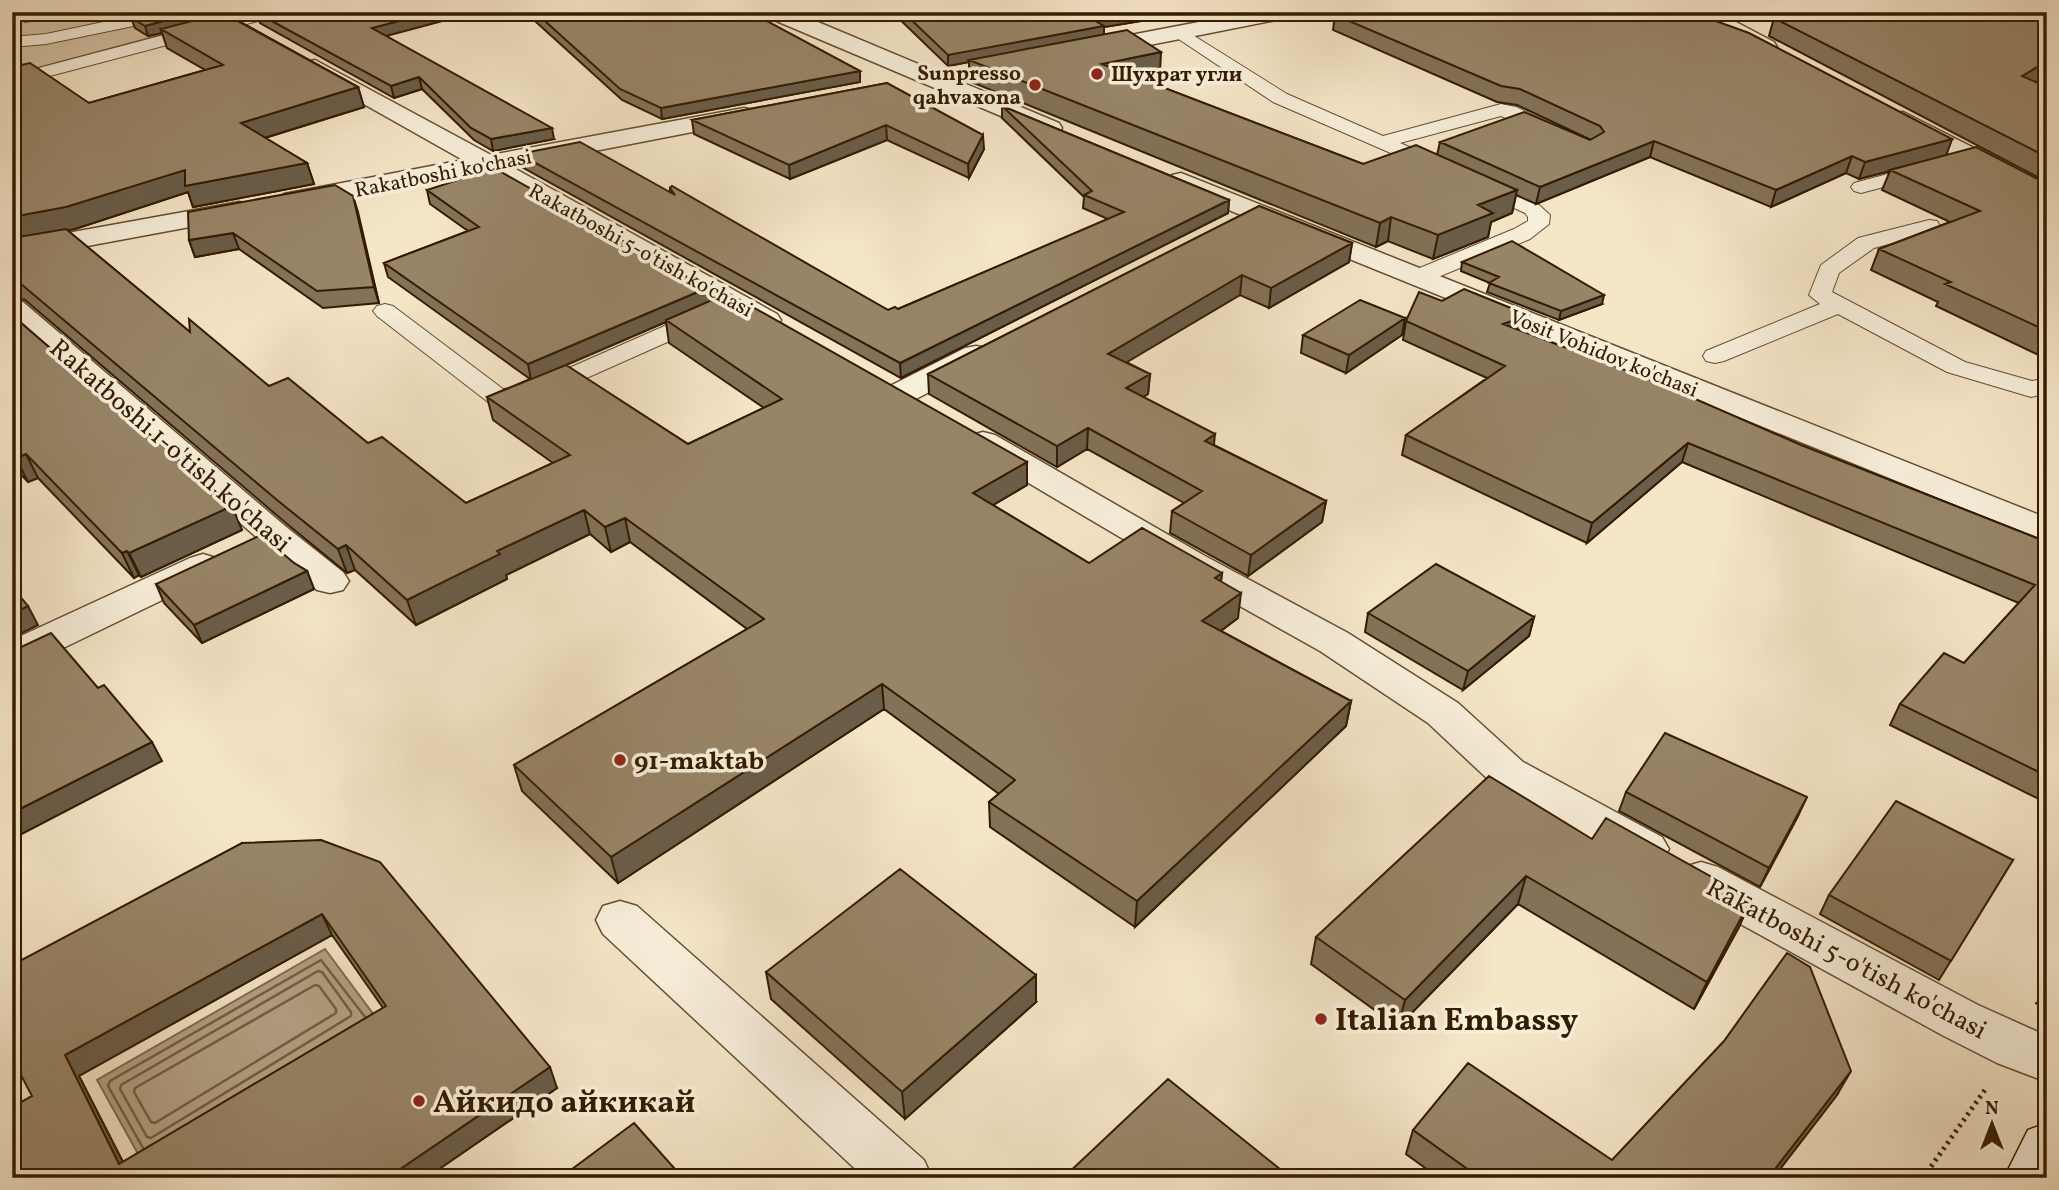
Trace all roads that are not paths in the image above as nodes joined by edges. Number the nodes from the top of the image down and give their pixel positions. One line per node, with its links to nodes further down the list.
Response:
1 (177, 12): 8 (lane)
2 (775, 12): 12 (street)
3 (1286, 12): 6 (street)
4 (1700, 12): 10 (street)
5 (237, 23): 7 (street, Rakatboshi 5-o'tish ko'chasi); 13 (lane)
6 (1181, 32): 9 (street); 18 (lane)
7 (276, 35): 21 (street, Rakatboshi 5-o'tish ko'chasi)
8 (12, 42)
9 (1063, 55)
10 (1784, 56)
11 (971, 72): 12 (street)
12 (932, 79): 14 (street); 17 (street)
13 (12, 81)
14 (892, 87)
15 (1879, 107): 20 (street)
16 (770, 110): 21 (street, Rakatboshi ko'chasi)
17 (1074, 137)
18 (1381, 142): 19 (lane); 29 (lane)
19 (1576, 142)
20 (1975, 157): 23 (lane); 24 (street)
21 (487, 165): 28 (street, Rakatboshi ko'chasi); 30 (street, Rakatboshi 5-o'tish ko'chasi)
22 (1152, 169): 25 (street, Vosit Vohidov ko'chasi)
23 (1861, 187)
24 (2047, 196)
25 (1256, 212): 27 (street); 29 (street, Vosit Vohidov ko'chasi)
26 (1929, 226): 31 (lane)
27 (1219, 230)
28 (12, 252)
29 (1418, 277): 38 (street, Vosit Vohidov ko'chasi)
30 (734, 302): 33 (lane); 34 (street, Rakatboshi 5-o'tish ko'chasi)
31 (1839, 305): 36 (lane); 37 (lane)
32 (12, 308): 39 (street, Rakatboshi 1-o'tish ko'chasi)
33 (385, 311)
34 (793, 335)
35 (998, 344): 43 (street, Rakatboshi 5-o'tish ko'chasi)
36 (1715, 356)
37 (2047, 385)
38 (2047, 531)
39 (272, 534): 40 (street, Rakatboshi 1-o'tish ko'chasi); 41 (street)
40 (330, 581)
41 (12, 656)
42 (620, 920): 45 (street)
43 (2047, 1059)
44 (2047, 1148): 46 (street)
45 (904, 1178)
46 (2032, 1178)

